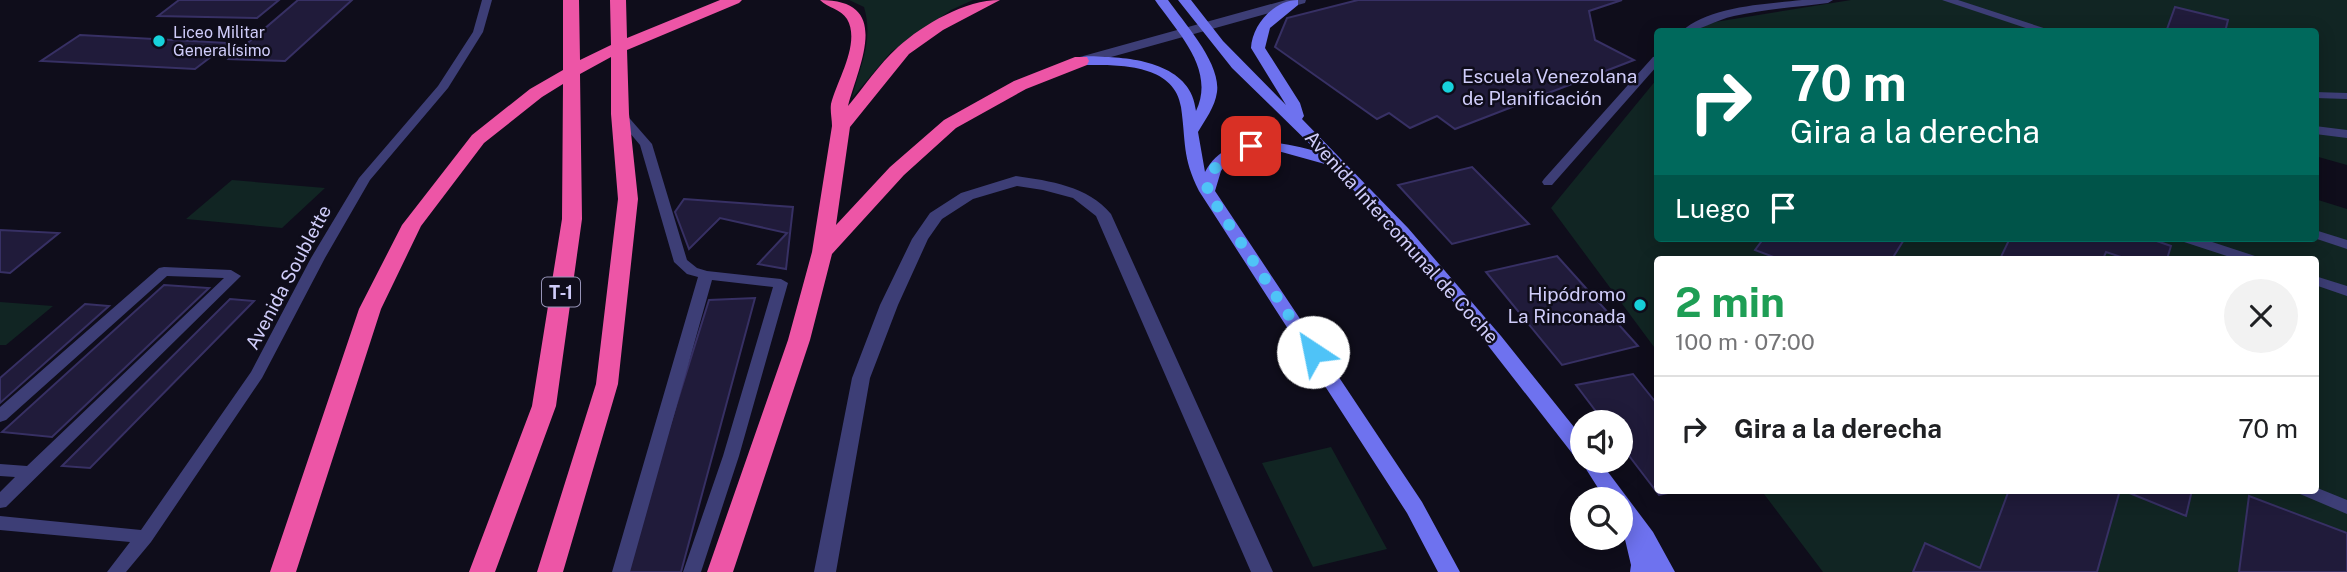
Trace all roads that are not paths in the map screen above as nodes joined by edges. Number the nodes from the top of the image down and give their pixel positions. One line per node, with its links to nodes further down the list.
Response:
1 (488, 0): 47 (lane, Avenida Soublette)
2 (572, 0): 50 (highway, T-1)
3 (618, 0): 20 (highway)
4 (734, 0): 49 (highway)
5 (828, 0): 21 (highway)
6 (992, 0): 21 (highway)
7 (1161, 0): 15 (main road)
8 (1184, 0): 12 (main road, Avenida Intercomunal de Coche)
9 (1828, 0): 13 (lane)
10 (1947, 0): 14 (lane)
11 (1296, 1): 12 (street); 22 (main road)
12 (1202, 27): 15 (street); 22 (main road, Avenida Intercomunal de Coche)
13 (1689, 28)
14 (2038, 28)
15 (1183, 32): 16 (street); 24 (main road)
16 (1082, 61): 24 (main road); 32 (highway)
17 (1654, 64): 27 (lane)
18 (2319, 95): 19 (lane)
19 (2347, 96)
20 (620, 114): 34 (lane); 51 (highway)
21 (841, 126): 32 (highway)
22 (1301, 126): 26 (main road, Avenida Intercomunal de Coche)
23 (2319, 130): 25 (lane)
24 (1190, 132): 28 (main road)
25 (2347, 134)
26 (1339, 164): 28 (main road); 38 (main road, Avenida Intercomunal de Coche)
27 (1548, 182)
28 (1207, 191): 57 (main road)
29 (2319, 235): 31 (lane)
30 (2198, 242): 33 (lane)
31 (2347, 245)
32 (822, 252): 54 (highway)
33 (2241, 256)
34 (706, 275): 52 (lane); 53 (lane)
35 (2319, 281): 36 (lane)
36 (2347, 291)
37 (0, 416): 40 (lane)
38 (1570, 436)
39 (0, 470): 40 (lane)
40 (31, 472): 42 (lane)
41 (2316, 494): 43 (lane)
42 (0, 502)
43 (2347, 507)
44 (1633, 522): 59 (main road)
45 (0, 523): 47 (lane)
46 (1633, 535): 58 (main road)
47 (145, 537): 48 (lane, Avenida Soublette)
48 (116, 572)
49 (283, 572)
50 (482, 572)
51 (550, 572)
52 (621, 572)
53 (692, 572)
54 (720, 572)
55 (825, 572): 56 (street)
56 (1262, 572)
57 (1449, 572)
58 (1640, 572)
59 (1664, 572)

